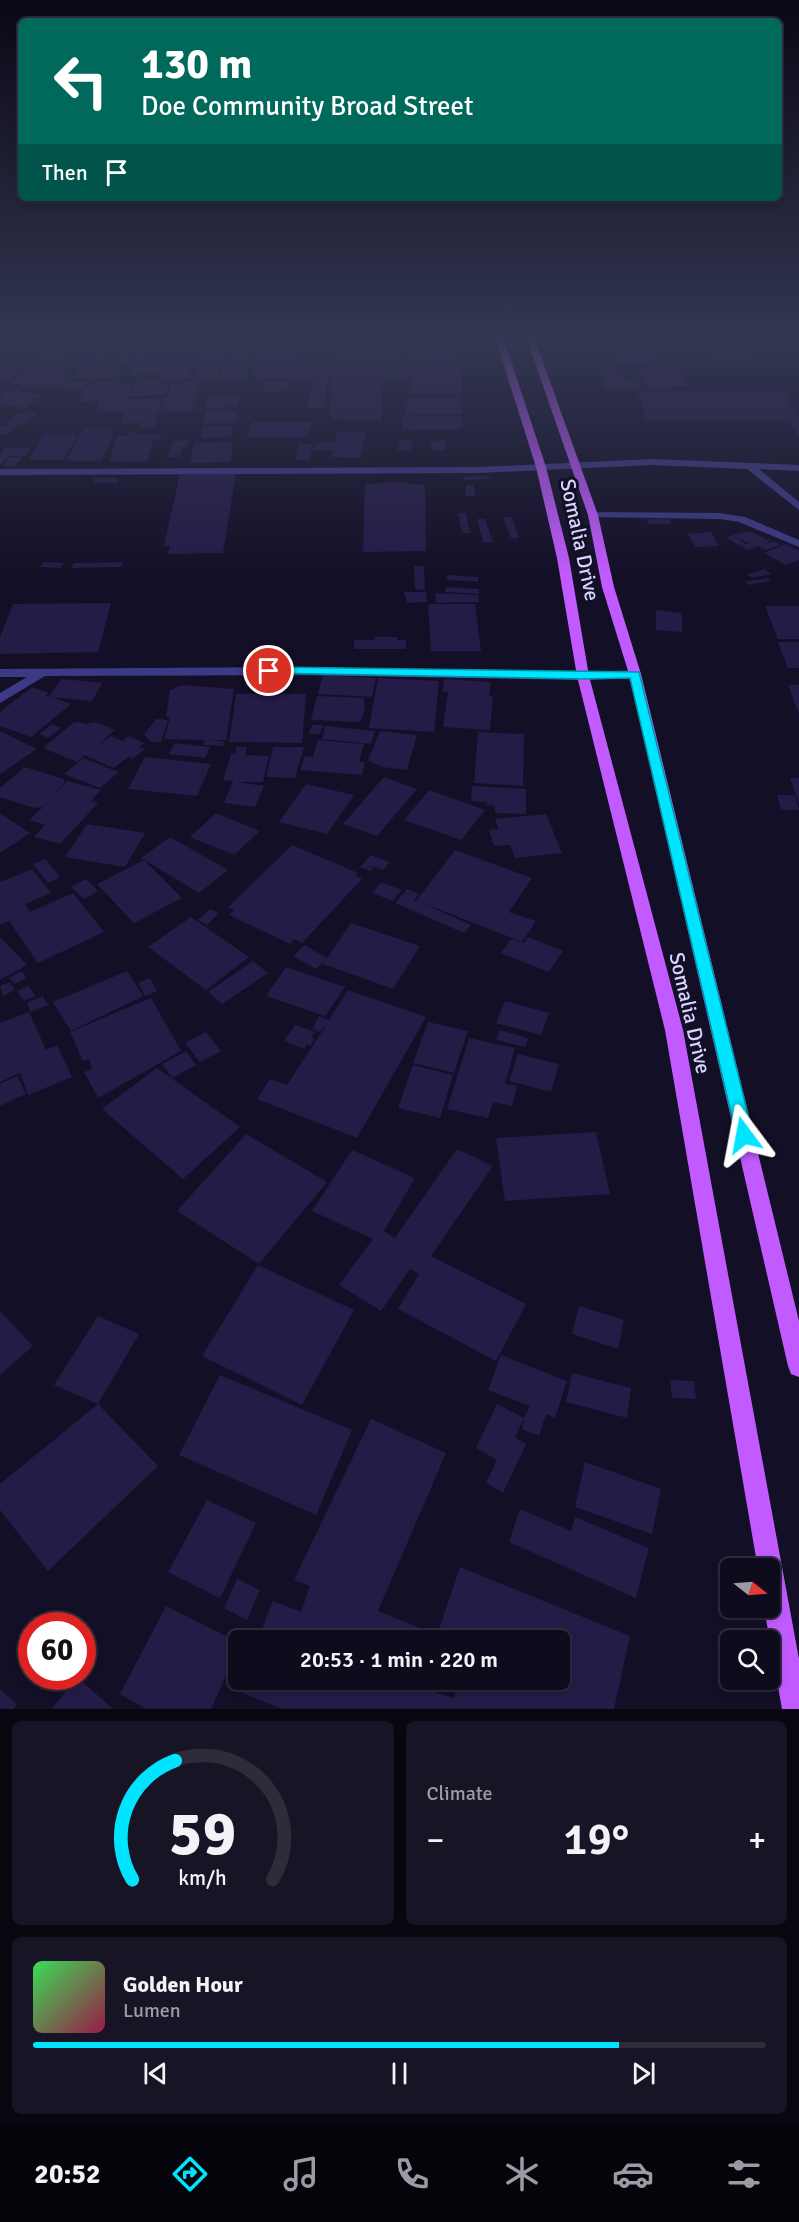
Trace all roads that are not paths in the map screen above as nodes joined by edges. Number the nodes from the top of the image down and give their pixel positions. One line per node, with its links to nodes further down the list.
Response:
1 (525, 417): 5 (main road, Somalia Drive)
2 (559, 417): 3 (main road, Somalia Drive)
3 (576, 464): 4 (street); 5 (street); 9 (main road, Somalia Drive)
4 (748, 465): 6 (street); 8 (street)
5 (541, 467): 7 (street); 14 (main road, Somalia Drive)
6 (799, 468)
7 (0, 472)
8 (799, 507)
9 (593, 515): 10 (street); 13 (main road, Somalia Drive)
10 (799, 544)
11 (42, 672): 12 (street); 14 (street); 15 (street)
12 (0, 674)
13 (635, 674): 14 (street); 16 (main road, Somalia Drive)
14 (583, 676): 17 (main road, Somalia Drive)
15 (0, 699)
16 (799, 1366)
17 (795, 1709)

